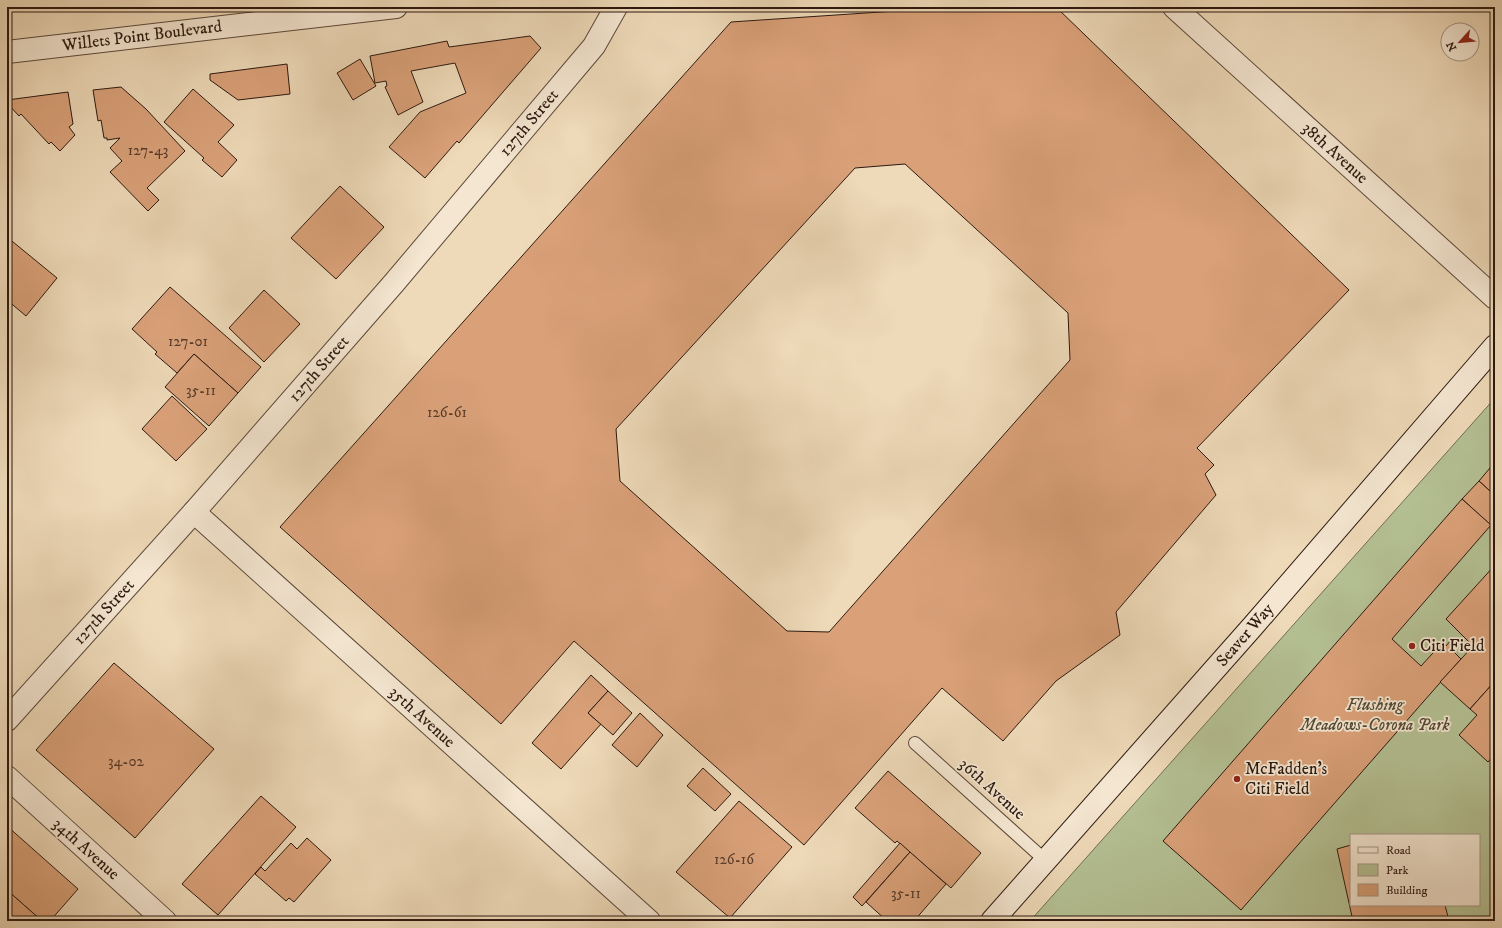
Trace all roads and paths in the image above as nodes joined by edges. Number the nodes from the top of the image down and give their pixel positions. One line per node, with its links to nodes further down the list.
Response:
1 (396, 7): 4 (street, Willets Point Boulevard)
2 (616, 7): 7 (street, 127th Street)
3 (1174, 7): 5 (street, 38th Avenue)
4 (7, 52)
5 (1495, 298)
6 (1495, 346): 11 (street, Seaver Way)
7 (194, 512): 8 (street, 127th Street); 13 (street, 35th Avenue)
8 (7, 720)
9 (915, 743): 11 (lane, 36th Avenue)
10 (7, 777): 12 (street, 34th Avenue)
11 (1046, 861): 14 (street, Seaver Way)
12 (165, 921)
13 (650, 921)
14 (992, 921)

